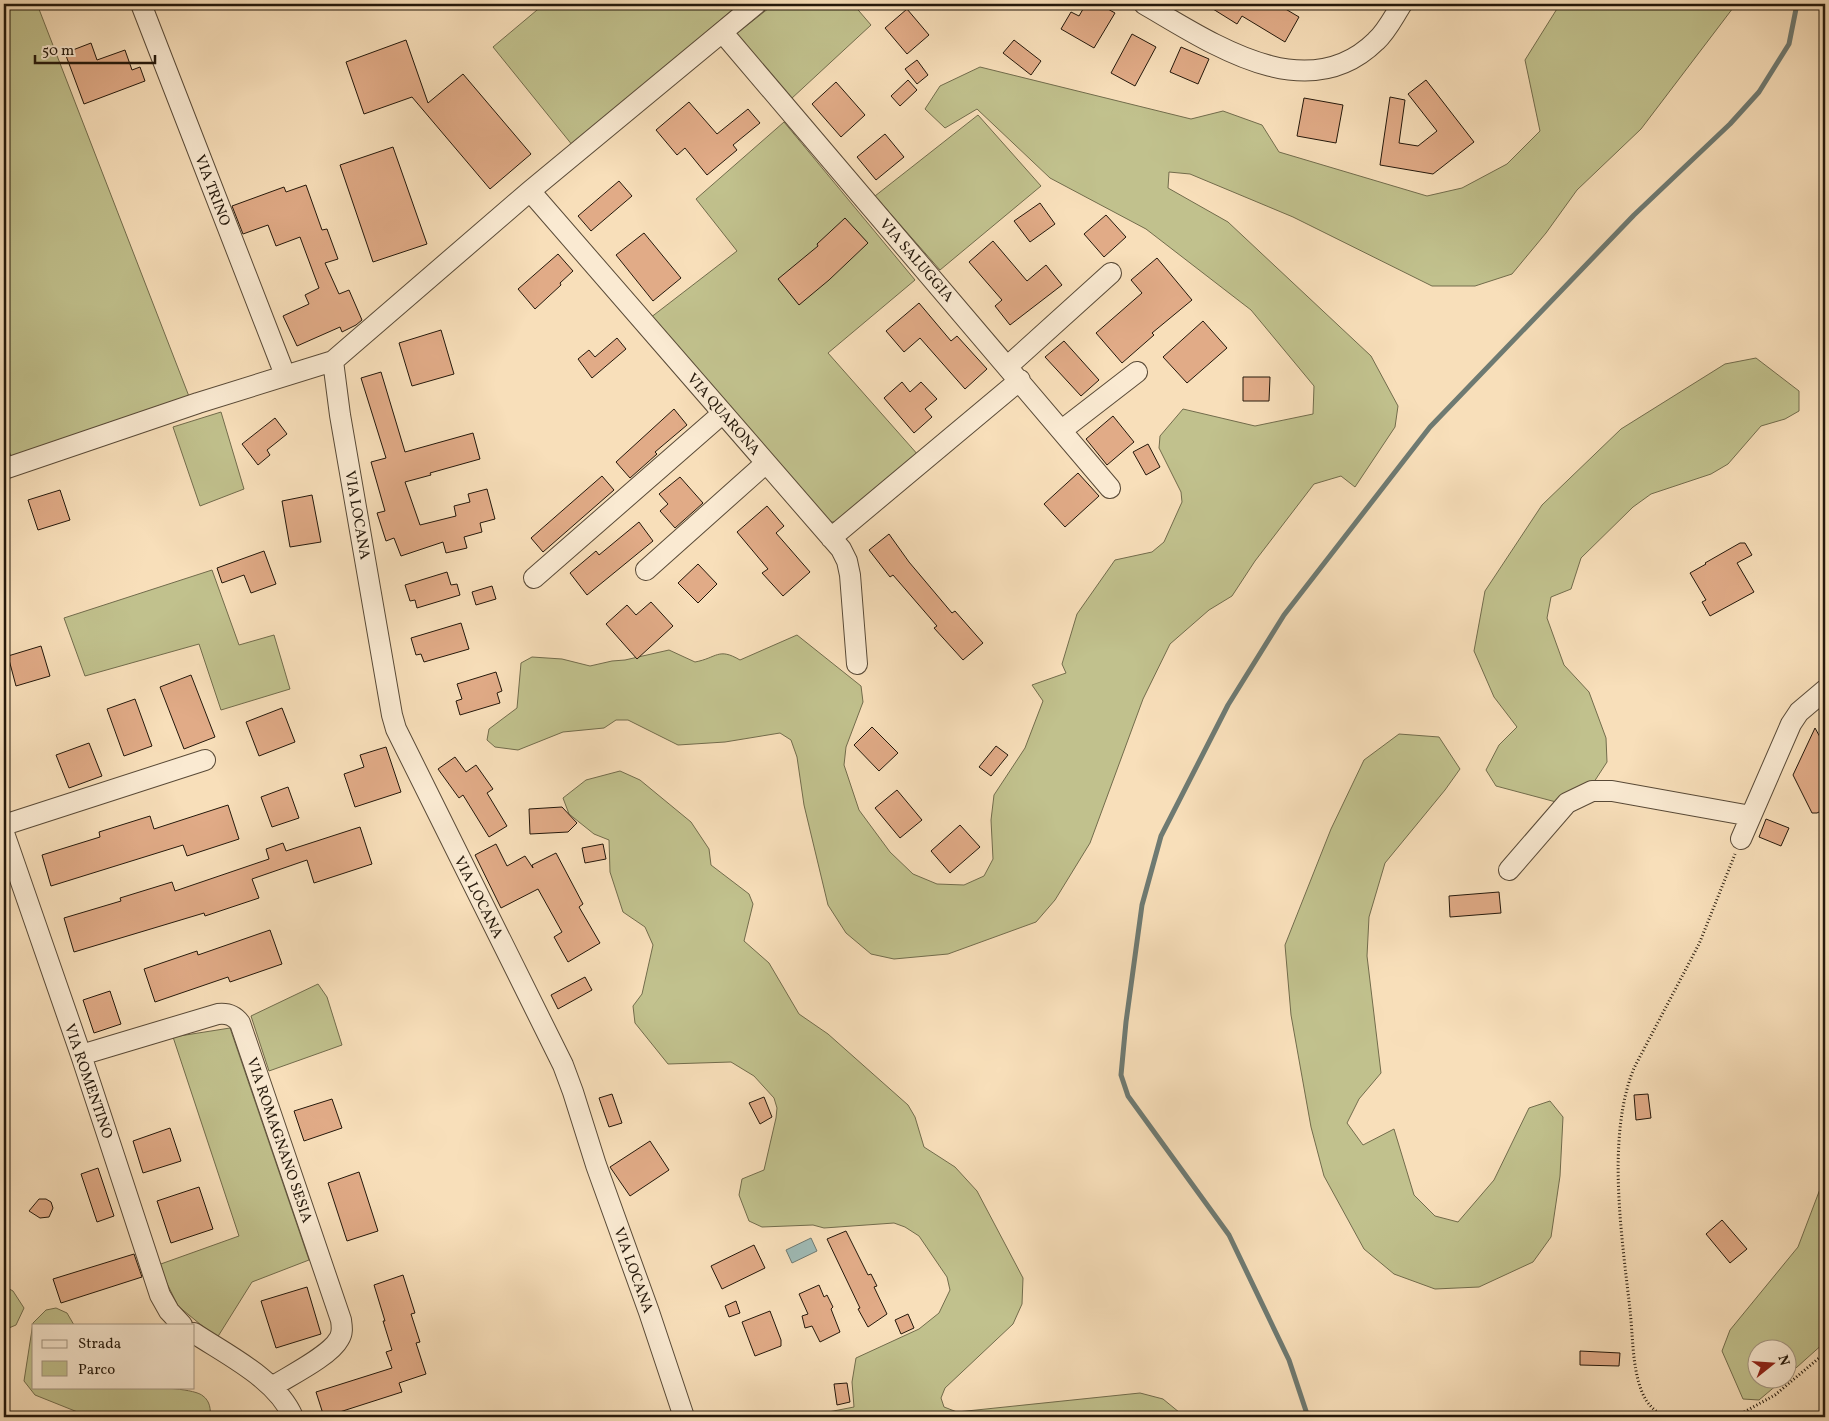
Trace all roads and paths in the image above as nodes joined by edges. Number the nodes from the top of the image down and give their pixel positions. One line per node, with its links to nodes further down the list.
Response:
1 (141, 4): 11 (street, VIA TRINO)
2 (756, 4): 5 (street)
3 (1144, 4): 4 (street)
4 (1402, 4)
5 (722, 33): 6 (street); 10 (street, VIA SALUGGIA)
6 (530, 191): 8 (street); 12 (street, VIA QUARONA)
7 (1110, 273): 10 (street)
8 (333, 361): 11 (street); 34 (street, VIA LOCANA)
9 (1136, 372): 13 (street)
10 (1014, 373): 13 (street, VIA SALUGGIA); 17 (street)
11 (285, 376): 15 (street)
12 (723, 413): 14 (street, VIA QUARONA); 19 (street)
13 (1062, 430): 16 (street, VIA SALUGGIA)
14 (766, 463): 17 (street, VIA QUARONA); 18 (street)
15 (4, 469)
16 (1110, 488)
17 (832, 538): 20 (street, VIA QUARONA)
18 (646, 570)
19 (534, 578)
20 (857, 664)
21 (1825, 690): 23 (street)
22 (205, 760): 24 (street)
23 (1751, 816): 26 (street); 27 (street)
24 (4, 825)
25 (4, 833): 28 (street, VIA ROMENTINO)
26 (1741, 839): 35 (path)
27 (1509, 870)
28 (81, 1055): 29 (street, VIA ROMENTINO); 32 (street, VIA ROMAGNANO SESIA)
29 (181, 1324)
30 (195, 1334): 32 (street)
31 (1825, 1353): 36 (path)
32 (272, 1387): 33 (street)
33 (293, 1417)
34 (684, 1417)
35 (1665, 1417)
36 (1734, 1417)

